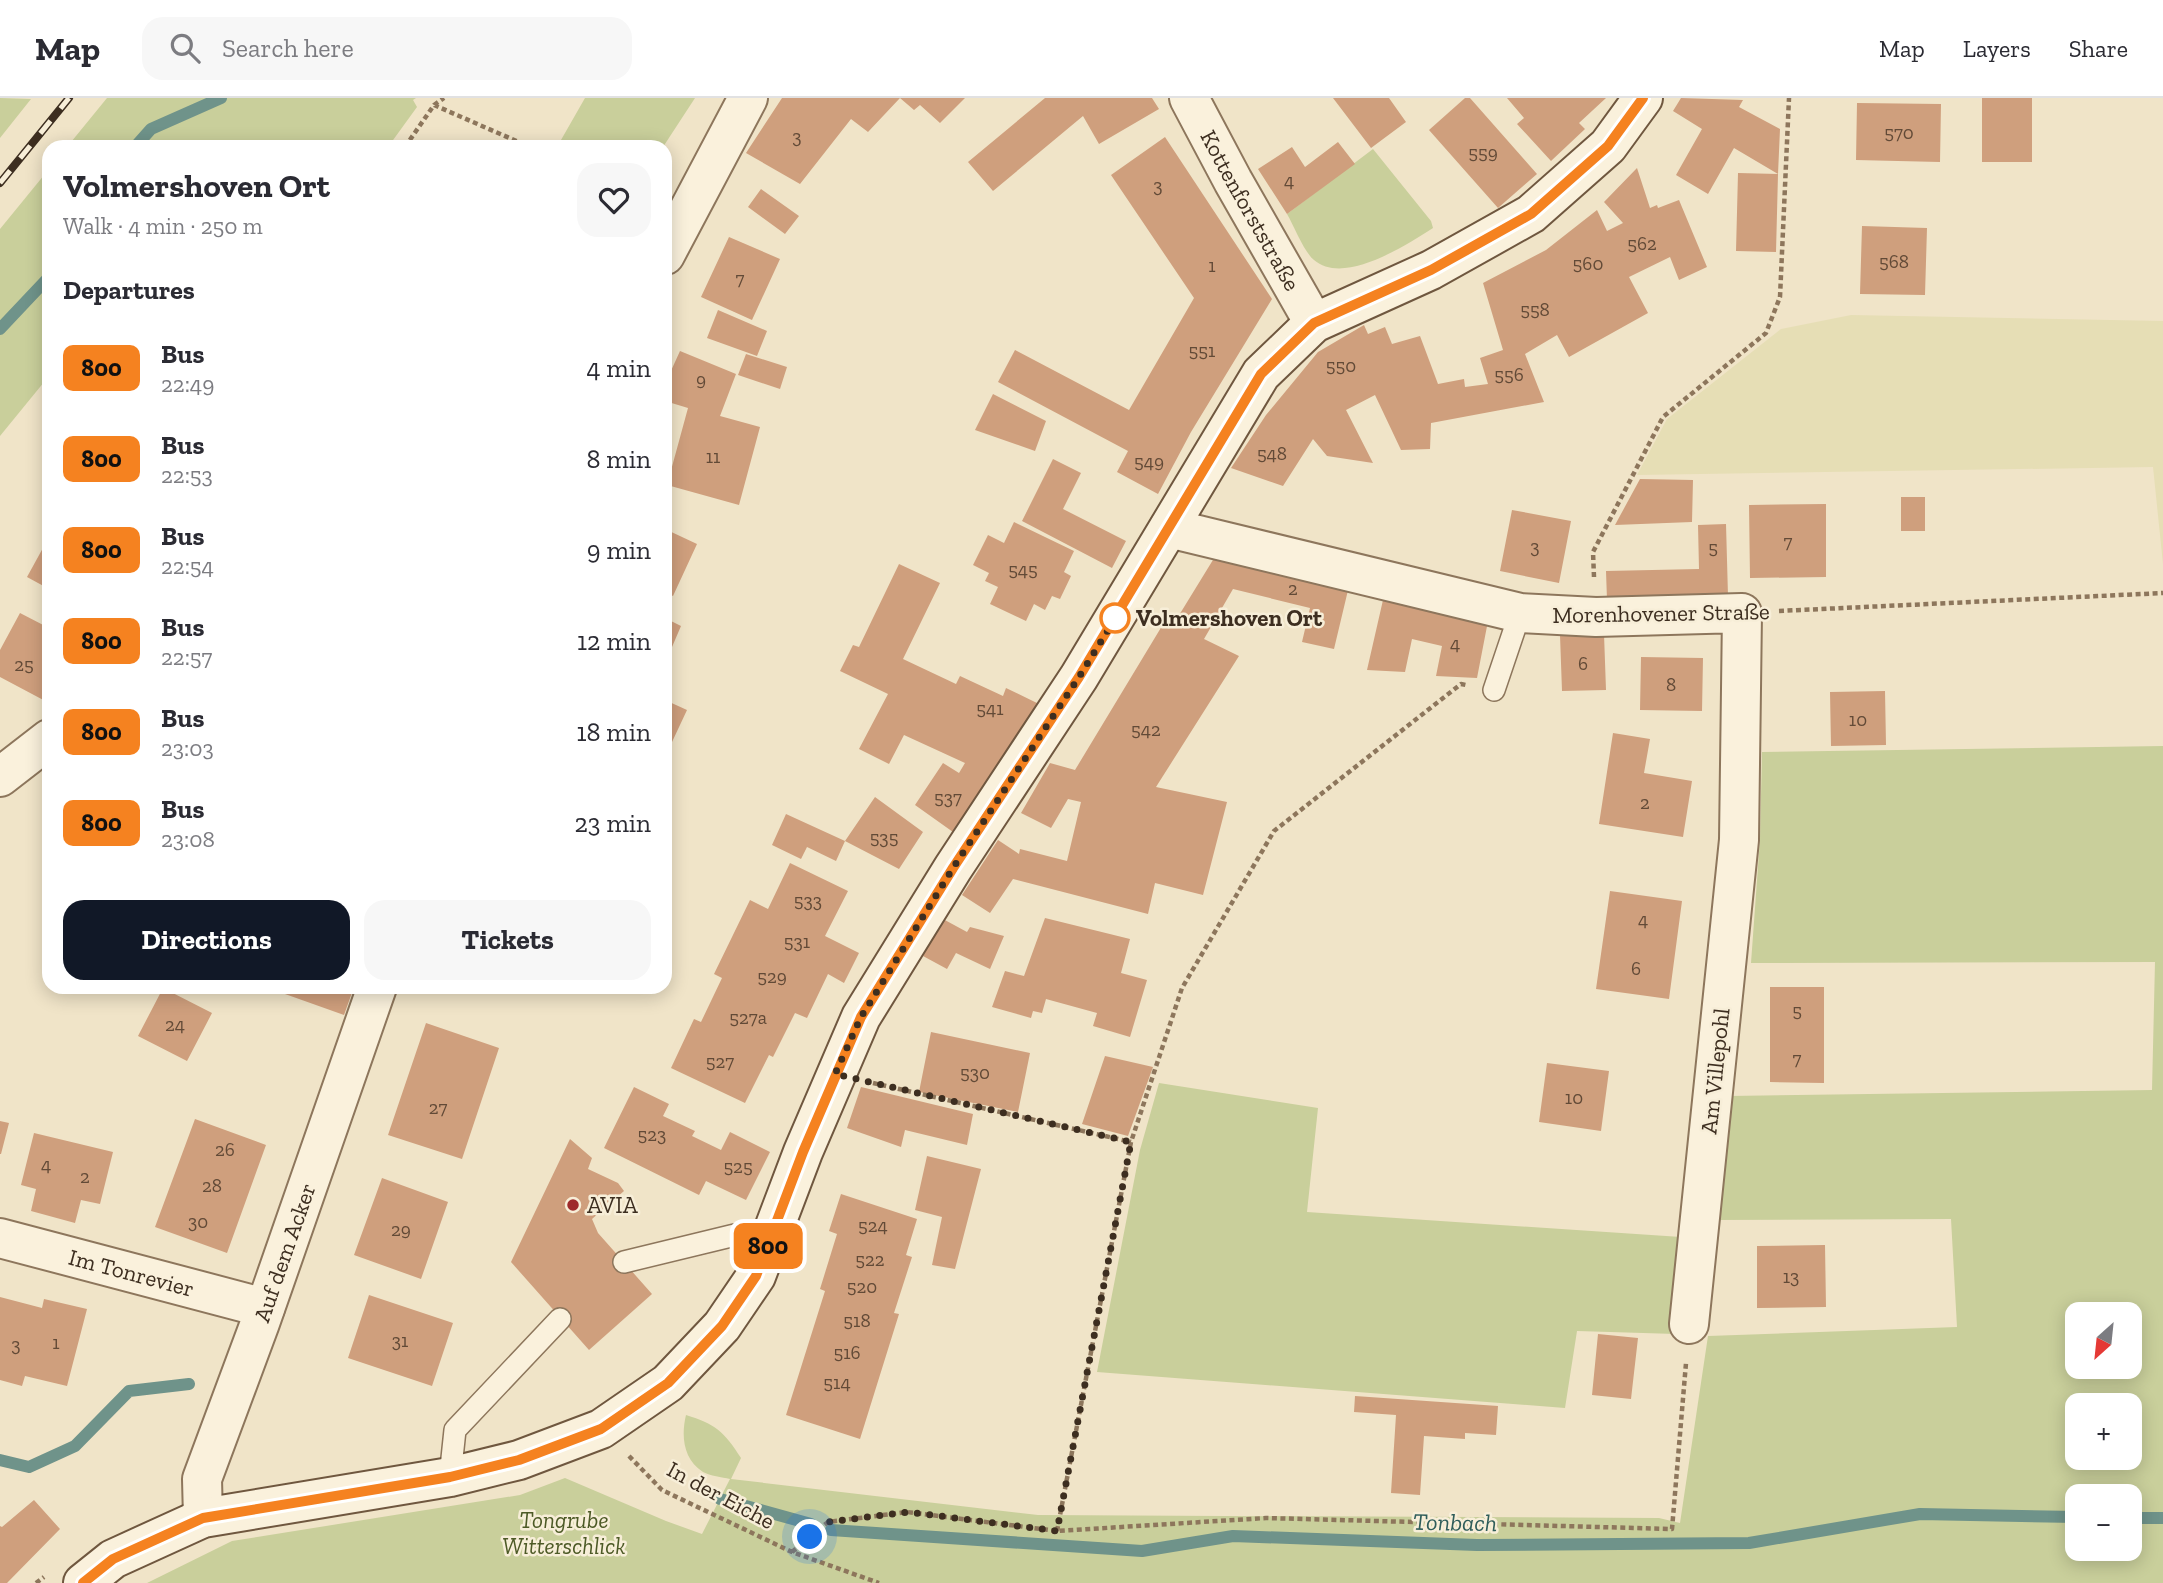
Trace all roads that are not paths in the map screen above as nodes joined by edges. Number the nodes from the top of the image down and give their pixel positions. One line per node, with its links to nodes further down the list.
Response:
1 (748, 98): 4 (street)
2 (1189, 98): 5 (street, Kottenforststraße)
3 (1643, 98): 5 (street)
4 (672, 242)
5 (1314, 323): 6 (street)
6 (1169, 528): 7 (street, Morenhovener Straße); 14 (street)
7 (1520, 613): 8 (street, Morenhovener Straße); 9 (lane)
8 (1742, 613): 18 (street, Am Villepohl)
9 (1494, 690)
10 (42, 744): 11 (street)
11 (0, 777)
12 (375, 994): 16 (street, Auf dem Acker)
13 (0, 1238): 16 (street, Im Tonrevier)
14 (768, 1245): 15 (lane); 19 (street)
15 (624, 1262)
16 (265, 1308): 20 (street, Auf dem Acker)
17 (560, 1319): 19 (lane)
18 (1689, 1324)
19 (450, 1477): 20 (street)
20 (203, 1518): 21 (street)
21 (83, 1583)

